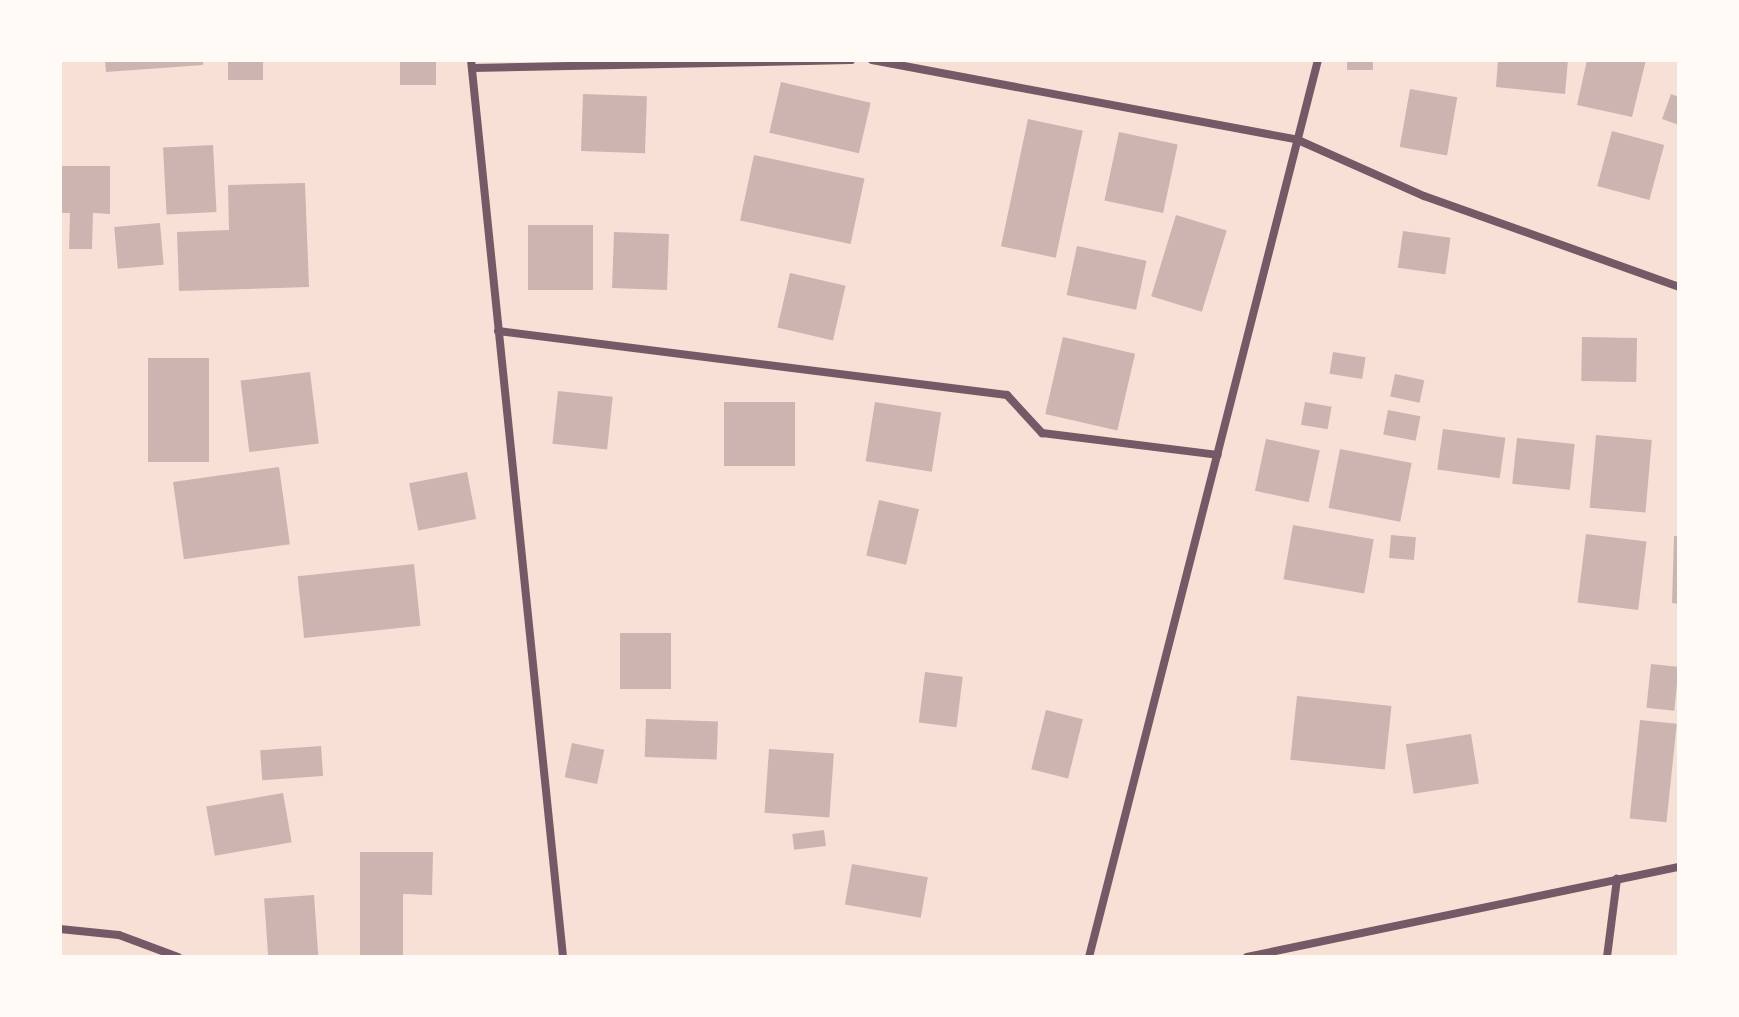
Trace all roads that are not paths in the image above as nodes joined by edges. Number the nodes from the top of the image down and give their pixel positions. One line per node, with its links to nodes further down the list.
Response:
1 (851, 60): 4 (street)
2 (872, 60): 5 (street)
3 (1318, 60): 5 (street)
4 (471, 64): 7 (street)
5 (1298, 140): 6 (street); 8 (street)
6 (1679, 287)
7 (498, 331): 8 (street); 13 (street)
8 (1218, 455): 14 (street)
9 (1679, 867): 10 (street)
10 (1617, 879): 15 (street); 16 (street)
11 (60, 929): 12 (street)
12 (178, 957)
13 (563, 957)
14 (1089, 957)
15 (1247, 957)
16 (1607, 957)

